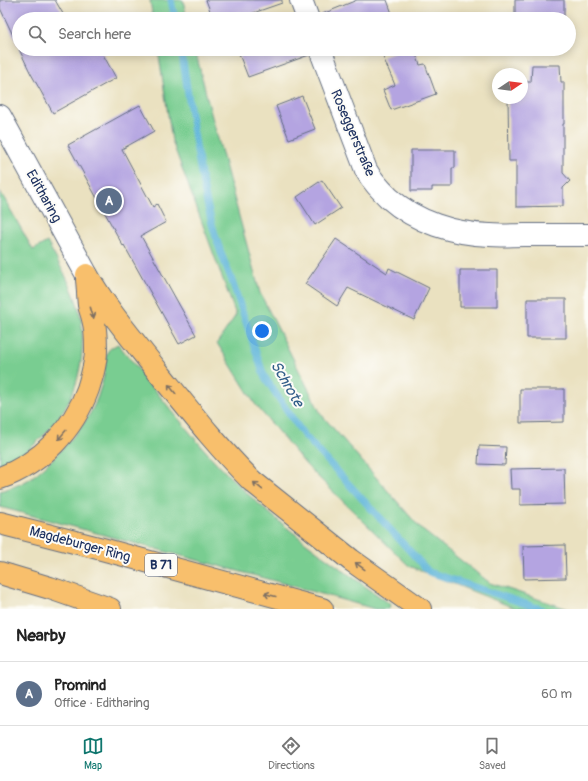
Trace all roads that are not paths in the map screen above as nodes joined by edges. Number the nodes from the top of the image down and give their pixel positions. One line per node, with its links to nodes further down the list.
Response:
1 (301, 0): 2 (street)
2 (305, 12)
3 (323, 56): 5 (street, Roseggerstraße)
4 (0, 116): 6 (street, Editharing)
5 (588, 235)
6 (87, 275): 7 (highway, one-way to 7); 14 (highway, one-way to 6)
7 (0, 478)
8 (0, 523): 13 (highway, Magdeburger Ring / B 71, one-way to 8)
9 (0, 573): 11 (highway)
10 (0, 582): 11 (highway)
11 (50, 588): 12 (highway)
12 (110, 609)
13 (322, 609)
14 (420, 609)

